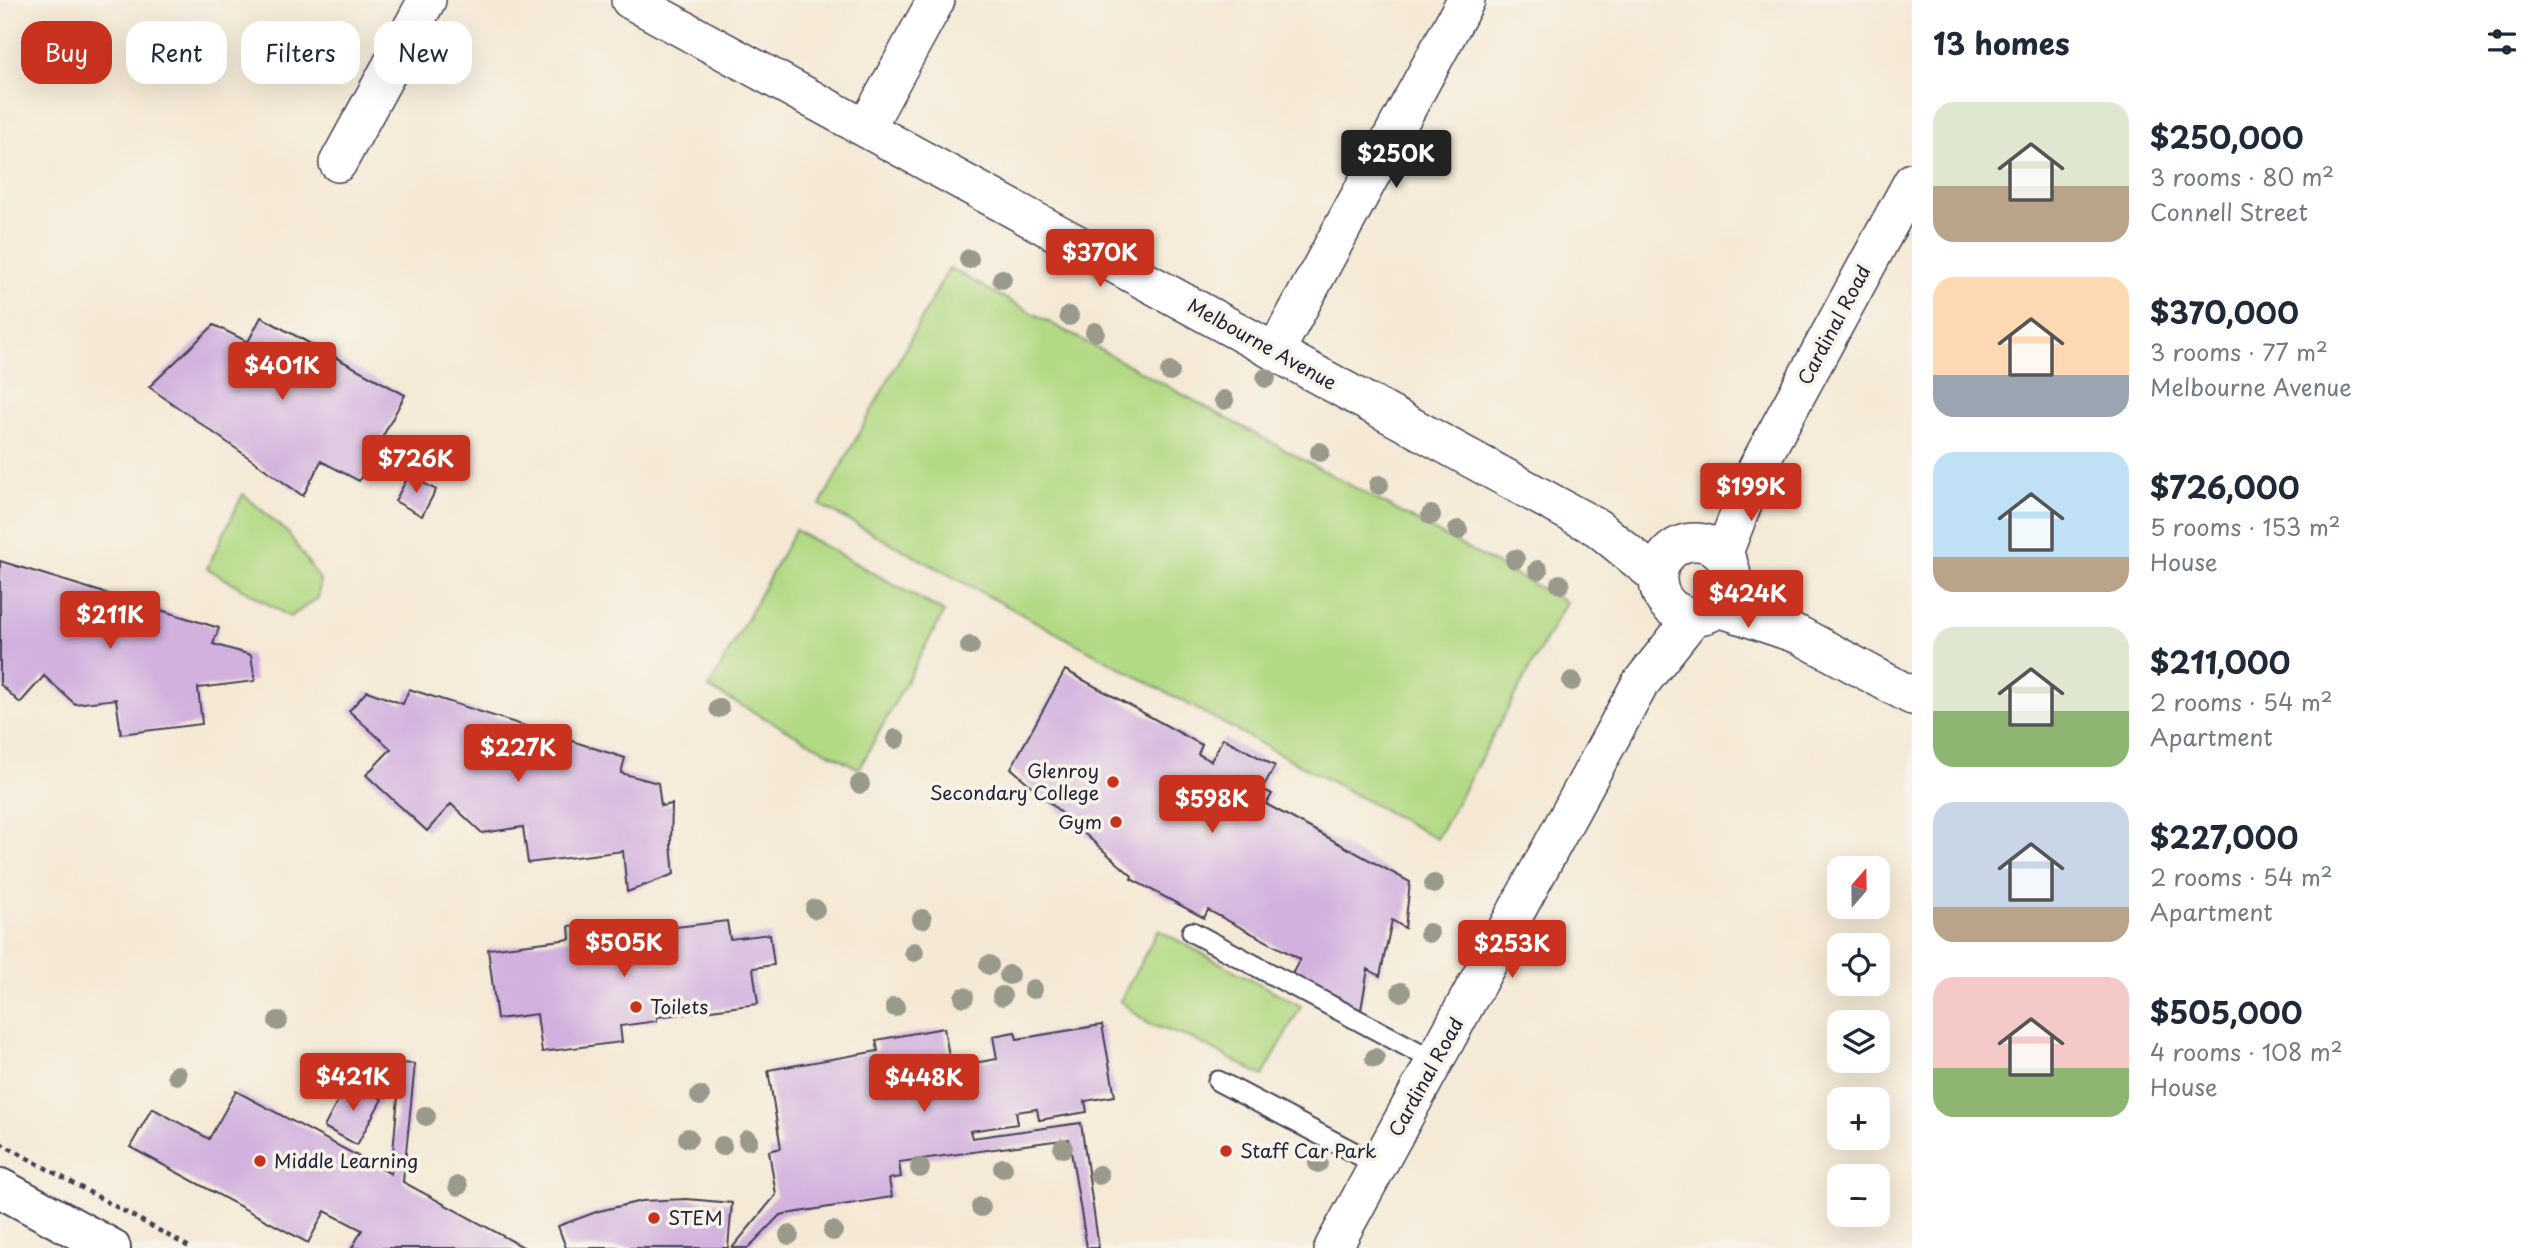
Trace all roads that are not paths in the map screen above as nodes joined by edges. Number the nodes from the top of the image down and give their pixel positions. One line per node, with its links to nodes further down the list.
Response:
1 (427, 0): 6 (street)
2 (630, 0): 5 (street, Melbourne Avenue)
3 (936, 0): 5 (street)
4 (1466, 0): 8 (street)
5 (866, 128): 8 (street, Melbourne Avenue)
6 (338, 163)
7 (1912, 182): 9 (street, Cardinal Road)
8 (1275, 352): 9 (street, Melbourne Avenue)
9 (1696, 578): 10 (street, Melbourne Avenue); 12 (street, Cardinal Road)
10 (1912, 696)
11 (1192, 932): 12 (lane)
12 (1434, 1061): 14 (street, Cardinal Road)
13 (1218, 1081): 14 (lane)
14 (1378, 1165): 17 (street, Cardinal Road)
15 (0, 1188): 16 (street)
16 (111, 1248)
17 (1333, 1248)

